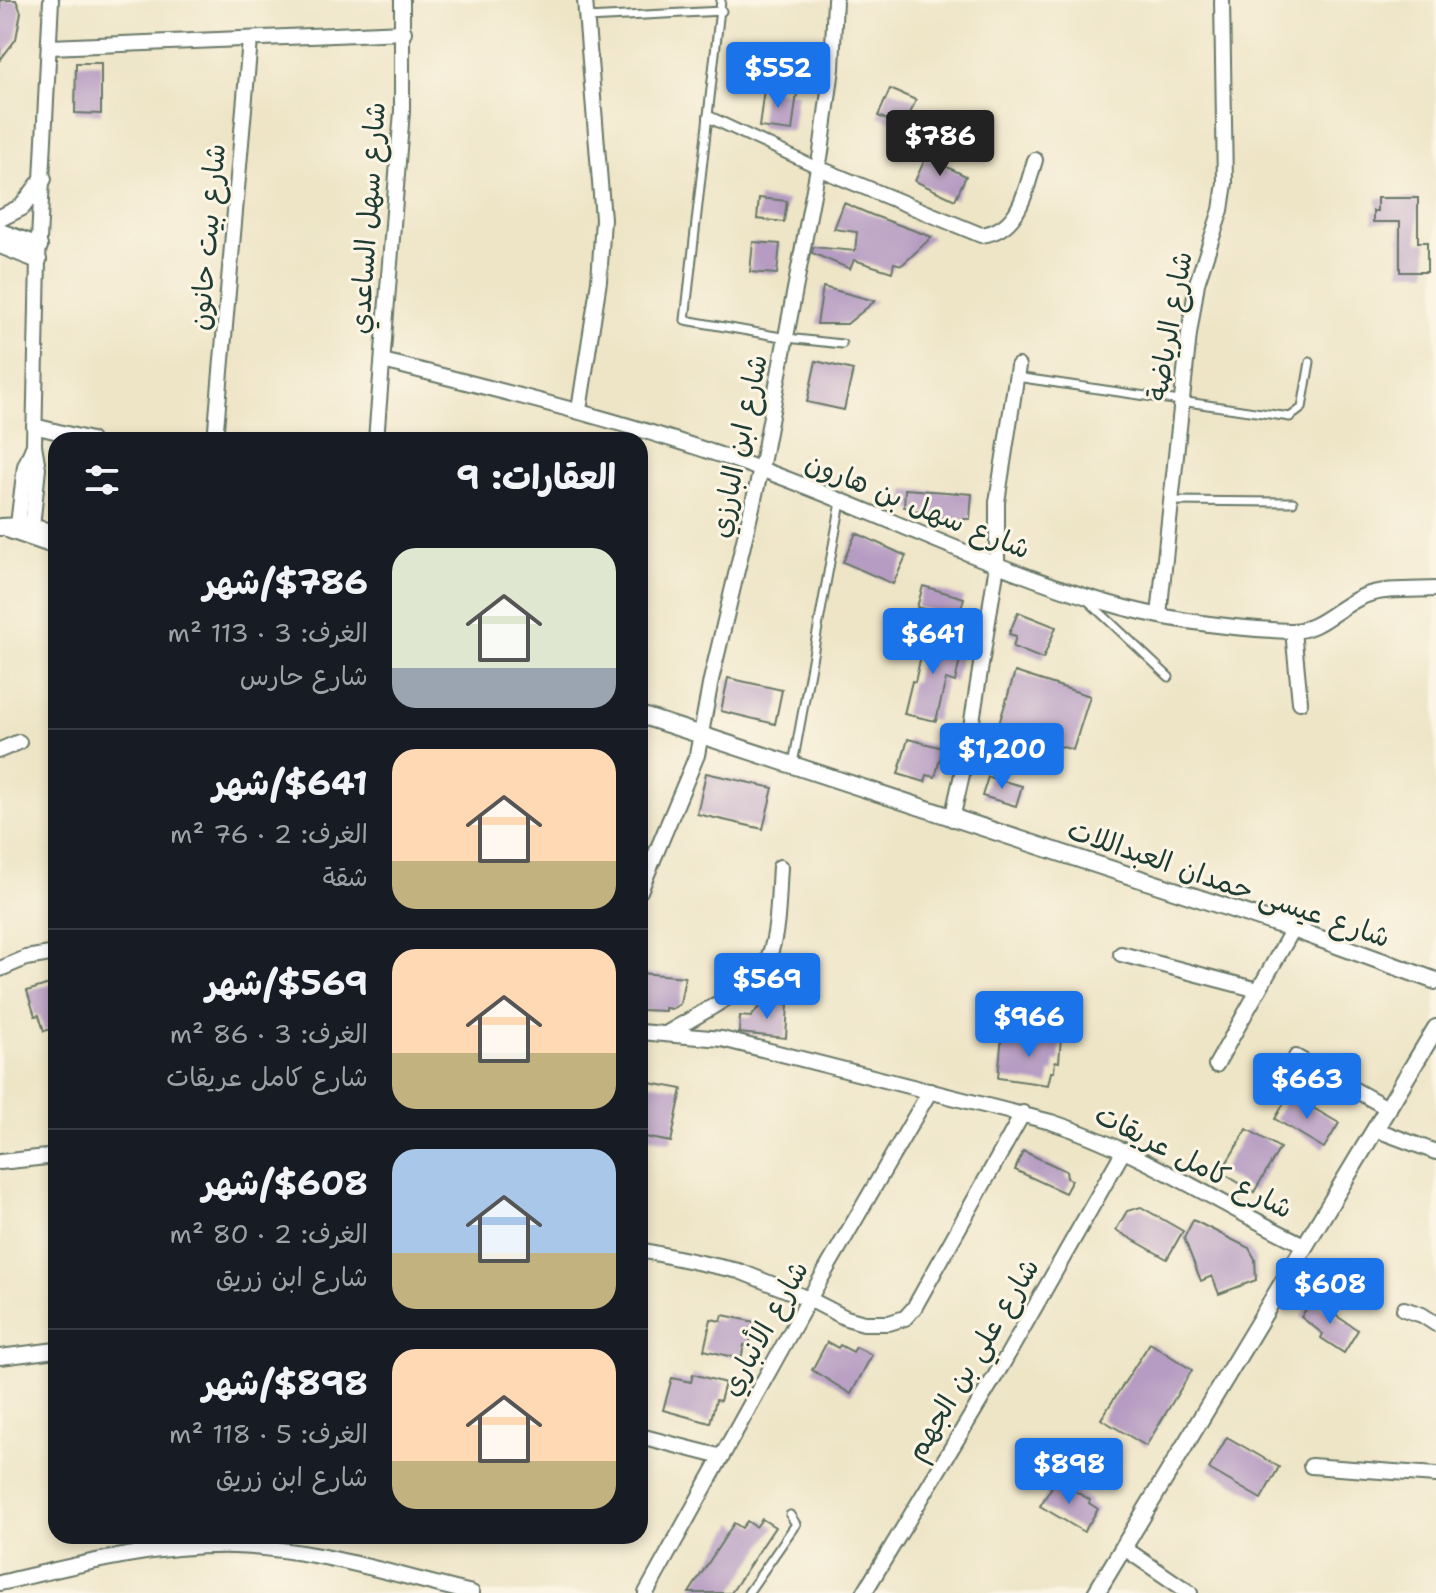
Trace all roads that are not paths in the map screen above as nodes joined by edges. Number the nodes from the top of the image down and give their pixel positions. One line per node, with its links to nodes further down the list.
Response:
1 (51, 0): 11 (street)
2 (402, 0): 9 (street, شارع سهل الساعدي)
3 (585, 0): 8 (street)
4 (721, 0): 7 (lane)
5 (835, 0): 14 (street, شارع ابن البارزي)
6 (1222, 0): 25 (street, شارع الرياضة)
7 (722, 11): 8 (lane); 12 (lane)
8 (587, 18): 26 (street)
9 (404, 32): 10 (street); 22 (street, شارع سهل الساعدي)
10 (250, 40): 11 (street); 29 (street, شارع بيت حانون)
11 (50, 47): 15 (street)
12 (709, 117): 14 (street); 20 (lane)
13 (1035, 160): 14 (street)
14 (818, 168): 20 (street, شارع ابن البارزي)
15 (43, 179): 16 (street); 19 (street)
16 (0, 218)
17 (0, 232): 19 (street)
18 (0, 245): 19 (street)
19 (38, 253): 27 (street)
20 (787, 338): 21 (lane); 33 (street, شارع ابن البارزي)
21 (842, 344)
22 (383, 361): 26 (street, شارع سهل بن هارون); 30 (street, شارع سهل الساعدي)
23 (1310, 362): 25 (lane)
24 (1017, 371): 25 (lane); 40 (street)
25 (1181, 400): 34 (street, شارع الرياضة)
26 (579, 410): 31 (street, شارع سهل بن هارون)
27 (34, 426): 28 (street); 37 (street)
28 (58, 432)
29 (216, 432)
30 (377, 432)
31 (647, 432)
32 (648, 432): 33 (street, شارع سهل بن هارون)
33 (761, 469): 35 (street, شارع سهل بن هارون); 48 (street, شارع ابن البارزي)
34 (1171, 501): 36 (lane); 43 (street, شارع الرياضة)
35 (841, 502): 40 (street, شارع سهل بن هارون); 51 (lane)
36 (1293, 502)
37 (17, 530): 38 (street); 39 (street)
38 (48, 532)
39 (48, 543)
40 (997, 565): 42 (street, شارع سهل بن هارون); 52 (street)
41 (1436, 589): 44 (street, شارع سهل بن هارون)
42 (1081, 594): 43 (street, شارع سهل بن هارون); 45 (lane)
43 (1159, 615): 44 (street, شارع سهل بن هارون)
44 (1293, 631): 46 (street)
45 (1169, 677)
46 (1300, 702)
47 (648, 717): 48 (street, شارع عيسى حمدان العبداللات)
48 (703, 734): 51 (street, شارع عيسى حمدان العبداللات); 54 (street, شارع ابن البارزي)
49 (19, 742): 50 (street)
50 (0, 750)
51 (793, 766): 52 (street, شارع عيسى حمدان العبداللات)
52 (952, 819): 55 (street, شارع عيسى حمدان العبداللات)
53 (780, 867): 62 (street)
54 (648, 872)
55 (1293, 929): 59 (street, شارع عيسى حمدان العبداللات); 60 (street)
56 (48, 954): 58 (street)
57 (1121, 954): 60 (street)
58 (0, 969)
59 (1436, 981)
60 (1258, 990): 65 (street)
61 (1436, 1028): 67 (street)
62 (669, 1032): 63 (street, شارع كامل عريقات); 66 (street, شارع كامل عريقات)
63 (648, 1033)
64 (1296, 1057): 67 (street)
65 (1216, 1065)
66 (930, 1091): 68 (street, شارع كامل عريقات); 76 (street, شارع الأنباري)
67 (1389, 1109): 69 (street)
68 (1023, 1113): 70 (street, شارع كامل عريقات); 76 (street)
69 (1377, 1130): 71 (street); 74 (street)
70 (1124, 1150): 74 (street, شارع كامل عريقات); 91 (street, شارع علي بن الجهم)
71 (1436, 1152)
72 (48, 1157): 73 (street)
73 (0, 1162)
74 (1304, 1245): 86 (street)
75 (648, 1252): 76 (street)
76 (809, 1299): 82 (street, شارع الأنباري)
77 (1404, 1309): 78 (street)
78 (1436, 1324)
79 (48, 1351): 80 (street)
80 (0, 1357)
81 (648, 1438): 82 (street)
82 (722, 1457): 89 (street, شارع الأنباري)
83 (1311, 1466): 84 (street)
84 (1436, 1475)
85 (790, 1515): 90 (lane)
86 (1124, 1548): 92 (street); 93 (street)
87 (0, 1583): 88 (street)
88 (472, 1593)
89 (646, 1593)
90 (748, 1593)
91 (864, 1593)
92 (1096, 1593)
93 (1190, 1593)

